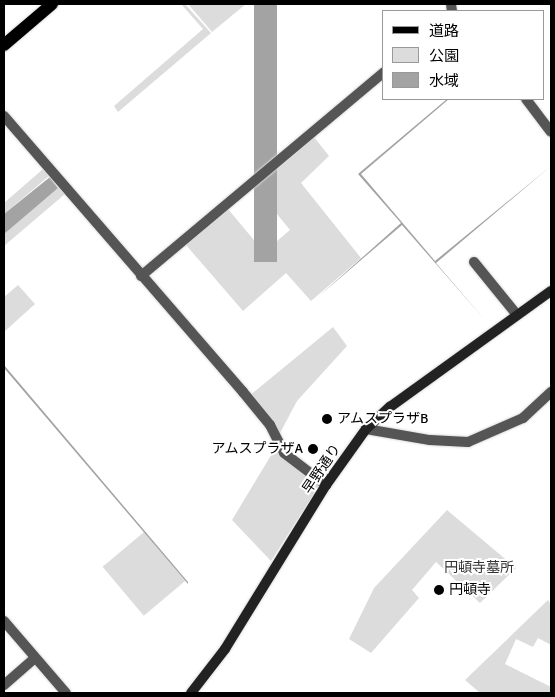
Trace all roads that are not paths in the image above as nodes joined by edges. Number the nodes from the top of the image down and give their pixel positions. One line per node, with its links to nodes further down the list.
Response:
1 (52, 4): 2 (main road)
2 (4, 45)
3 (382, 74): 8 (street)
4 (527, 100): 6 (street)
5 (4, 116): 8 (street)
6 (551, 132)
7 (474, 262): 10 (street)
8 (141, 276): 13 (street)
9 (551, 291): 10 (street, 早野通り)
10 (517, 315): 12 (street, 早野通り)
11 (551, 392): 12 (street)
12 (366, 429): 13 (street, 早野通り)
13 (326, 484): 18 (street, 早野通り)
14 (4, 621): 15 (street)
15 (36, 658): 16 (street); 17 (street)
16 (4, 685)
17 (66, 693)
18 (191, 693)

